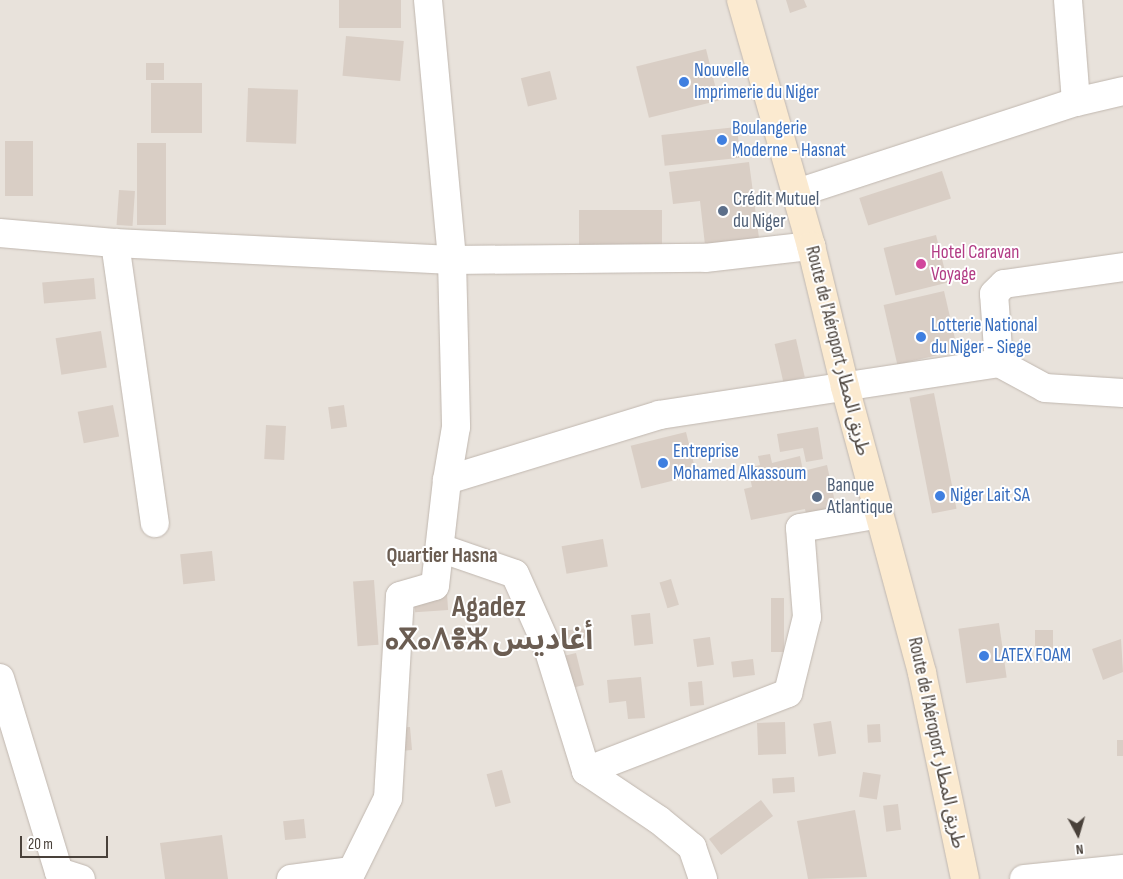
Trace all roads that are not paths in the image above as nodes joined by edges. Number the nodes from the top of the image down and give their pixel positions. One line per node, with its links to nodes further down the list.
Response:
1 (428, 0): 10 (street)
2 (741, 0): 6 (main road, Route de l'Aéroport طريق المطار)
3 (1068, 0): 5 (street)
4 (1123, 91): 5 (street)
5 (1076, 102): 6 (street)
6 (797, 193): 9 (main road, Route de l'Aéroport طريق المطار)
7 (0, 233): 8 (street)
8 (115, 243): 10 (street); 17 (street)
9 (811, 246): 10 (street); 13 (main road, Route de l'Aéroport طريق المطار)
10 (452, 260): 15 (street)
11 (1123, 267): 12 (street)
12 (998, 363): 13 (street); 14 (street)
13 (845, 388): 15 (street); 16 (main road, Route de l'Aéroport طريق المطار)
14 (1123, 393)
15 (448, 480): 18 (street)
16 (879, 514): 20 (street); 26 (main road, Route de l'Aéroport طريق المطار)
17 (156, 523)
18 (440, 548): 20 (street); 22 (street)
19 (0, 678): 23 (street)
20 (586, 771): 25 (street)
21 (1123, 869): 27 (street)
22 (350, 875): 24 (street)
23 (81, 879)
24 (291, 879)
25 (703, 879)
26 (965, 879)
27 (1024, 879)

